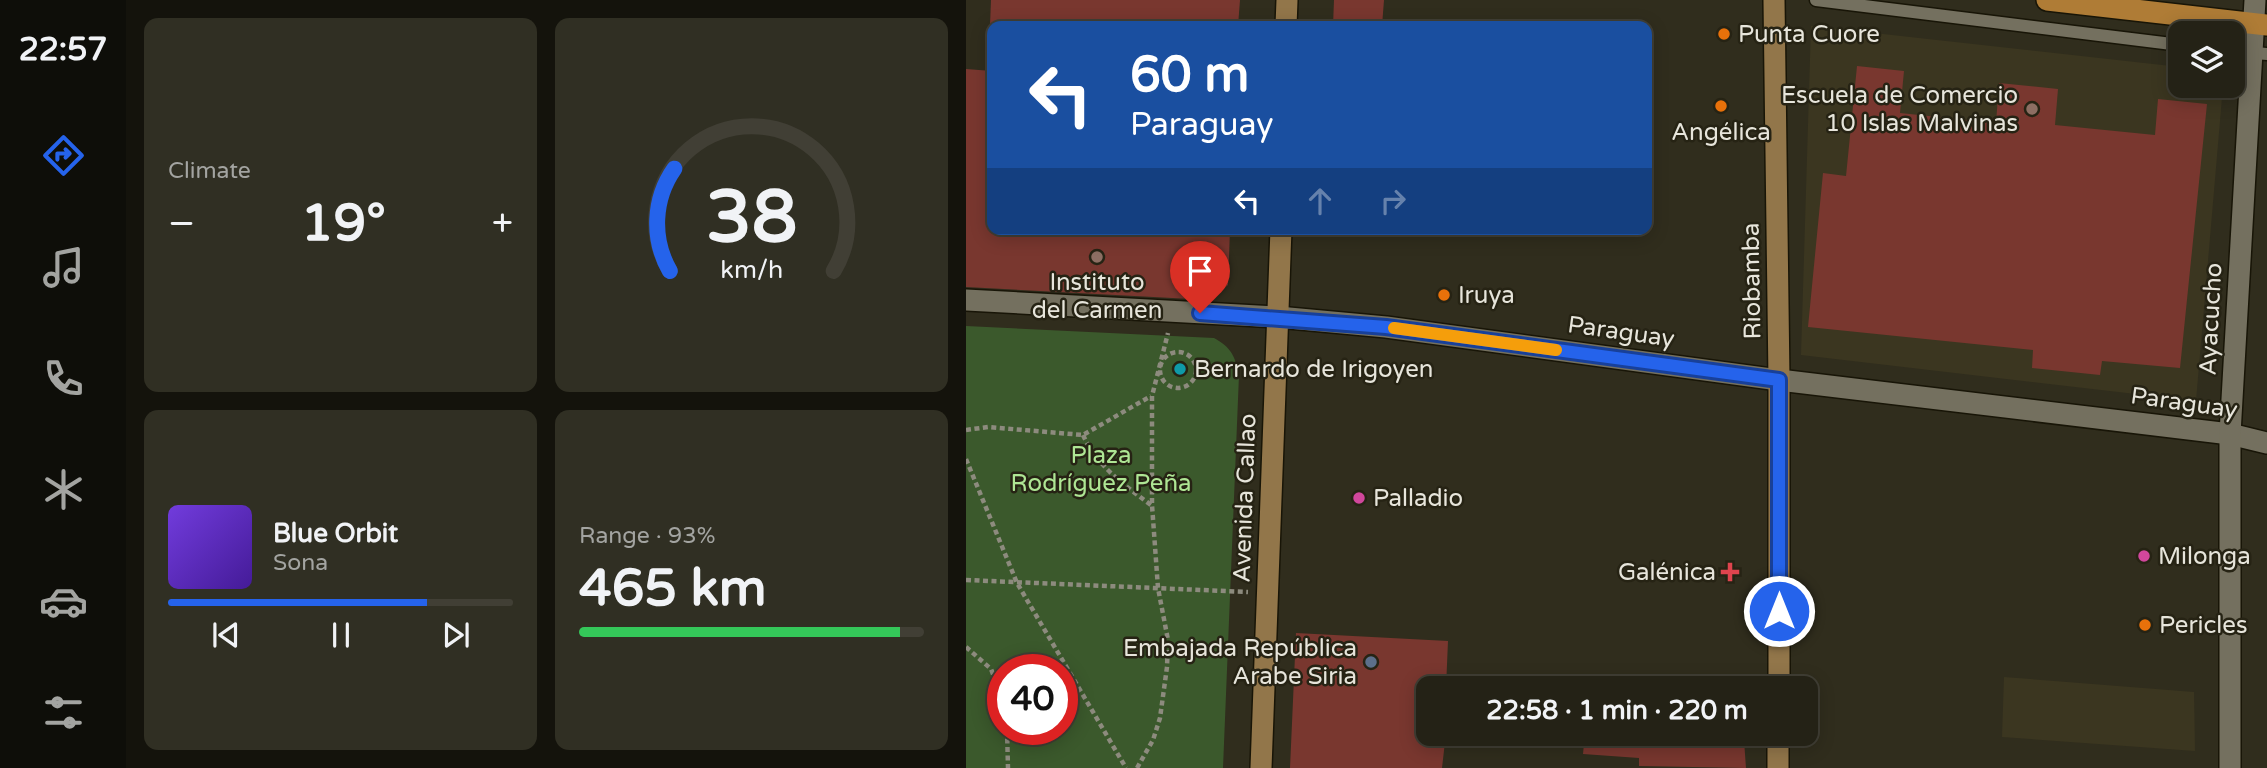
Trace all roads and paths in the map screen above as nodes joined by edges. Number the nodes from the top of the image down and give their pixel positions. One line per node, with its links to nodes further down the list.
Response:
1 (1287, 0): 6 (street)
2 (1774, 0): 15 (street, Riobamba)
3 (1816, 0): 8 (lane)
4 (2047, 0): 7 (main road)
5 (2255, 0): 7 (street, Ayacucho)
6 (1286, 21)
7 (2260, 25): 9 (street, Ayacucho)
8 (2168, 44)
9 (2251, 52): 18 (street, Ayacucho)
10 (1281, 235): 13 (street, Avenida Callao)
11 (966, 300): 12 (street, Paraguay)
12 (1174, 311): 13 (street, Paraguay); 14 (path)
13 (1278, 317): 15 (street, Paraguay); 26 (street, Avenida Callao)
14 (1160, 365): 14 (path); 16 (path)
15 (1779, 380): 18 (street, Paraguay); 29 (street, Riobamba)
16 (1152, 396): 19 (path); 22 (path)
17 (966, 430): 19 (path)
18 (2230, 434): 20 (street, Paraguay); 37 (street, Ayacucho)
19 (1083, 435): 22 (path)
20 (2267, 443)
21 (966, 459): 24 (path)
22 (1152, 506): 25 (path)
23 (966, 580): 24 (path)
24 (1017, 583): 25 (path); 33 (path)
25 (1158, 588): 26 (path); 34 (path)
26 (1268, 592): 35 (street, Avenida Callao)
27 (966, 647): 28 (path)
28 (987, 665)
29 (1779, 676)
30 (1007, 745): 32 (path)
31 (1779, 746): 36 (street)
32 (1008, 768)
33 (1126, 768)
34 (1138, 768)
35 (1261, 768)
36 (1778, 768)
37 (2230, 768)

